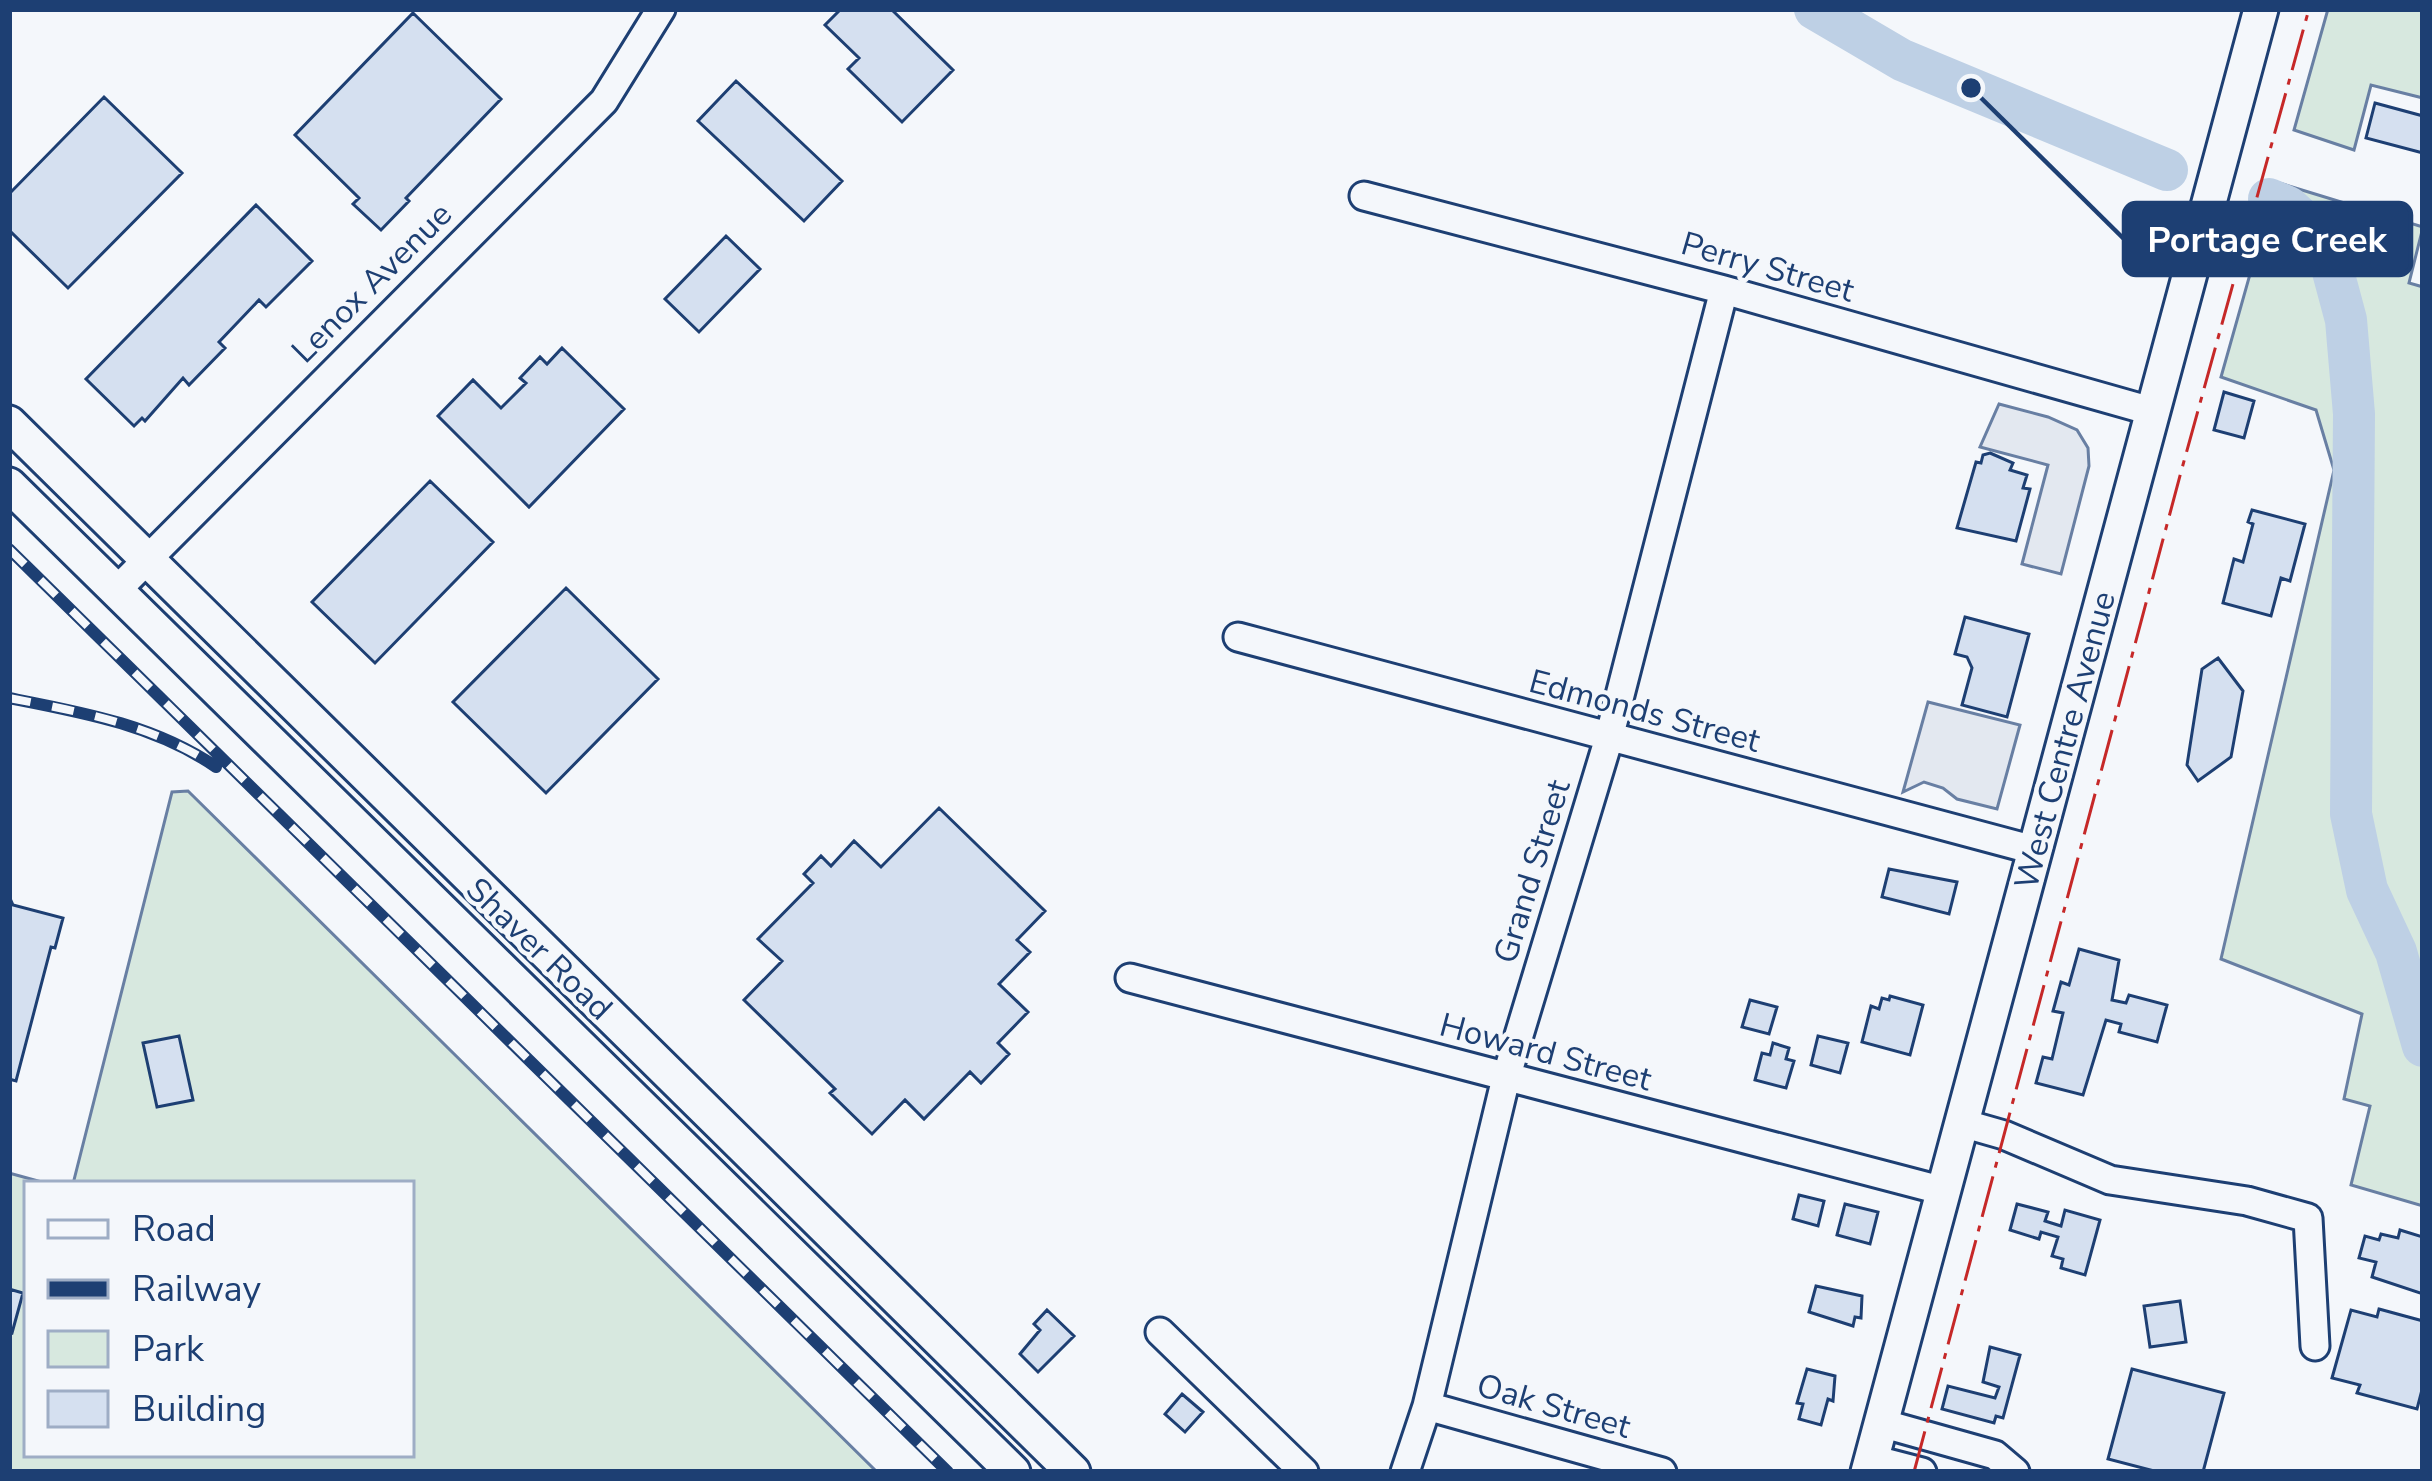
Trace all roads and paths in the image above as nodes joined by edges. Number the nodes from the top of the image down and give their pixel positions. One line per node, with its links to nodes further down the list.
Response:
1 (661, 9): 8 (street, Lenox Avenue)
2 (2261, 9): 5 (main road, West Centre Avenue)
3 (1364, 196): 4 (street, Perry Street)
4 (1724, 290): 5 (street, Perry Street); 11 (street, Grand Street)
5 (2151, 412): 12 (main road, West Centre Avenue)
6 (9, 423): 8 (main road, Shaver Road)
7 (9, 485): 9 (main road, Shaver Road)
8 (147, 560): 9 (street, Lenox Avenue); 23 (main road, Shaver Road)
9 (115, 592): 22 (main road, Shaver Road)
10 (1238, 637): 11 (street, Edmonds Street)
11 (1609, 738): 12 (street, Edmonds Street); 14 (street, Grand Street)
12 (2034, 850): 15 (main road, West Centre Avenue)
13 (1130, 978): 14 (street, Howard Street)
14 (1506, 1078): 16 (street, Howard Street); 19 (street, Grand Street)
15 (1962, 1124): 16 (main road, West Centre Avenue); 18 (street)
16 (1944, 1191): 20 (main road, West Centre Avenue)
17 (1160, 1332): 24 (street)
18 (2315, 1346)
19 (1427, 1406): 25 (street, Grand Street); 26 (street, Oak Street)
20 (1881, 1423): 21 (main road, West Centre Avenue); 28 (street)
21 (1870, 1465): 27 (street)
22 (1013, 1472)
23 (1073, 1472)
24 (1304, 1472)
25 (1405, 1472)
26 (1662, 1472)
27 (1922, 1472)
28 (2015, 1472)

